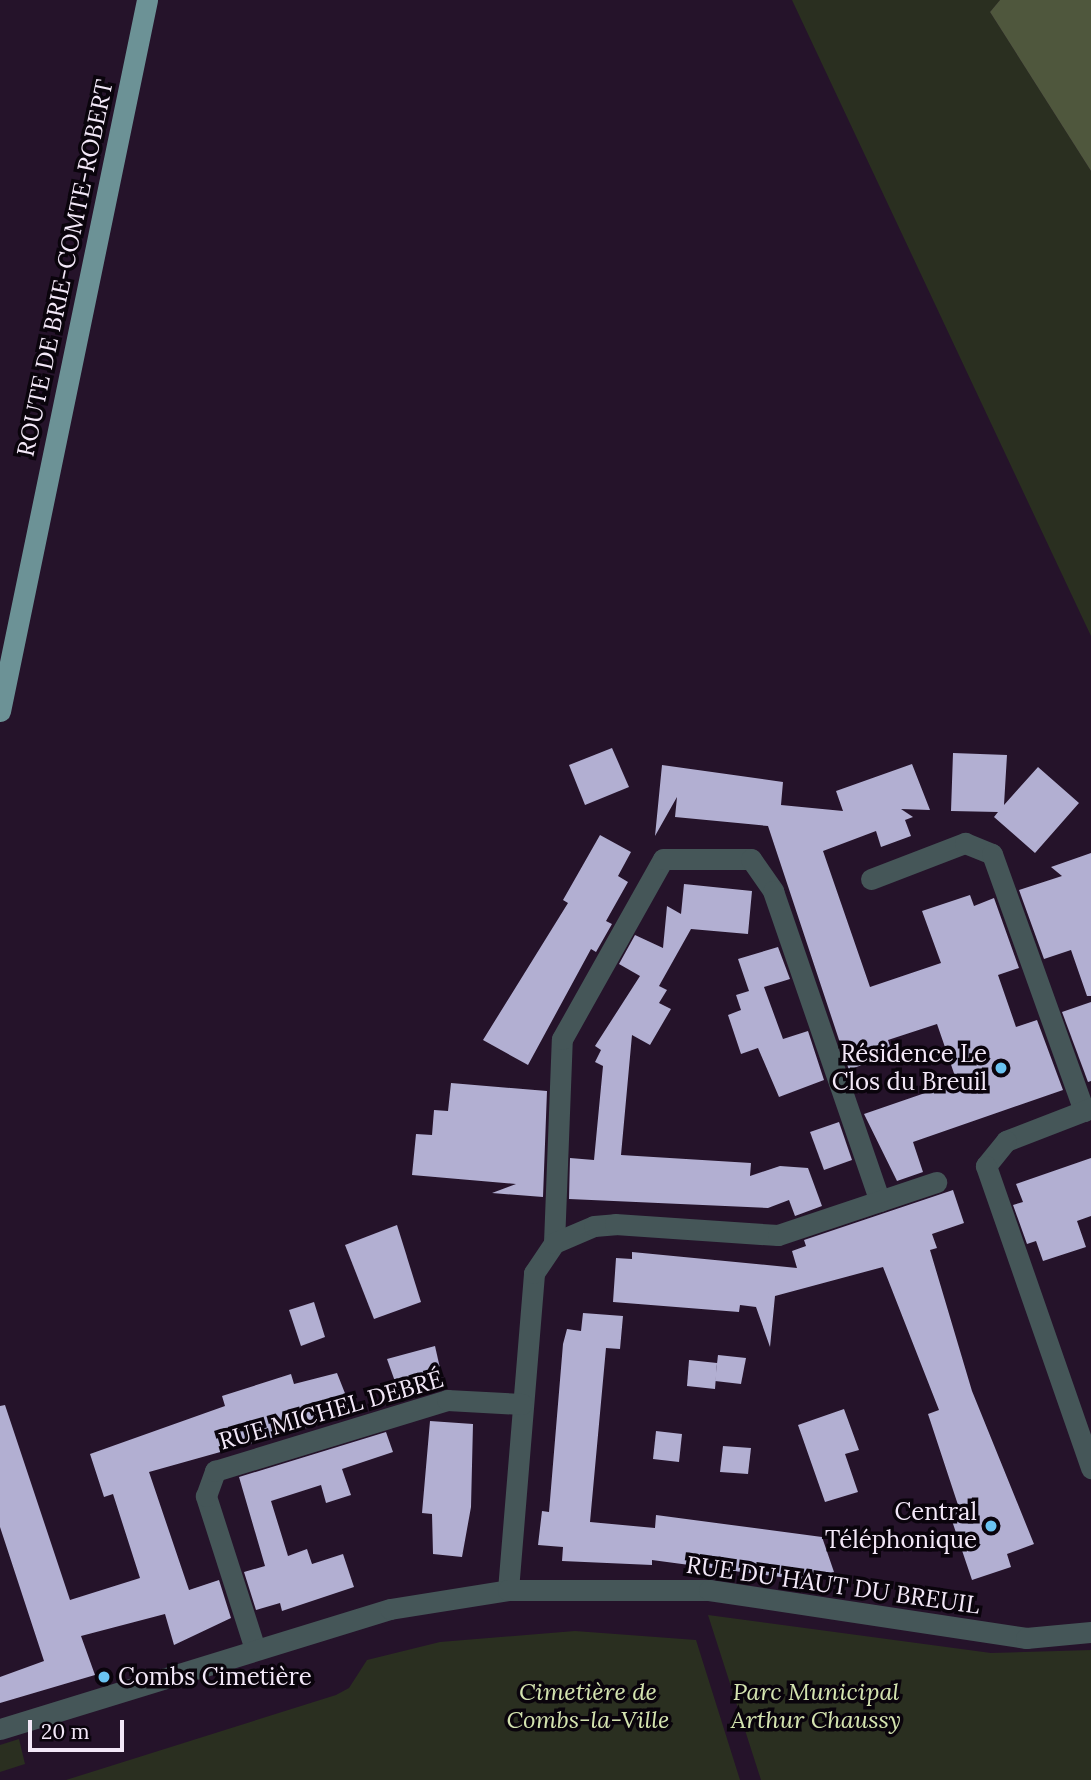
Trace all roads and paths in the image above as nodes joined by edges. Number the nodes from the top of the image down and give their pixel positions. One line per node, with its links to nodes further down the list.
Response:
1 (147, 0): 2 (main road, ROUTE DE BRIE-COMTE-ROBERT)
2 (0, 711)
3 (871, 879): 4 (street)
4 (1087, 1109): 9 (street)
5 (936, 1182): 6 (street)
6 (880, 1201): 7 (street); 7 (street)
7 (554, 1243): 8 (street)
8 (522, 1404): 10 (street); 12 (street, RUE MICHEL DEBRÉ)
9 (1091, 1468)
10 (508, 1590): 11 (street, RUE DU HAUT DU BREUIL); 12 (street, RUE DU HAUT DU BREUIL)
11 (1091, 1632)
12 (256, 1648): 13 (street, RUE DU HAUT DU BREUIL)
13 (0, 1729)

